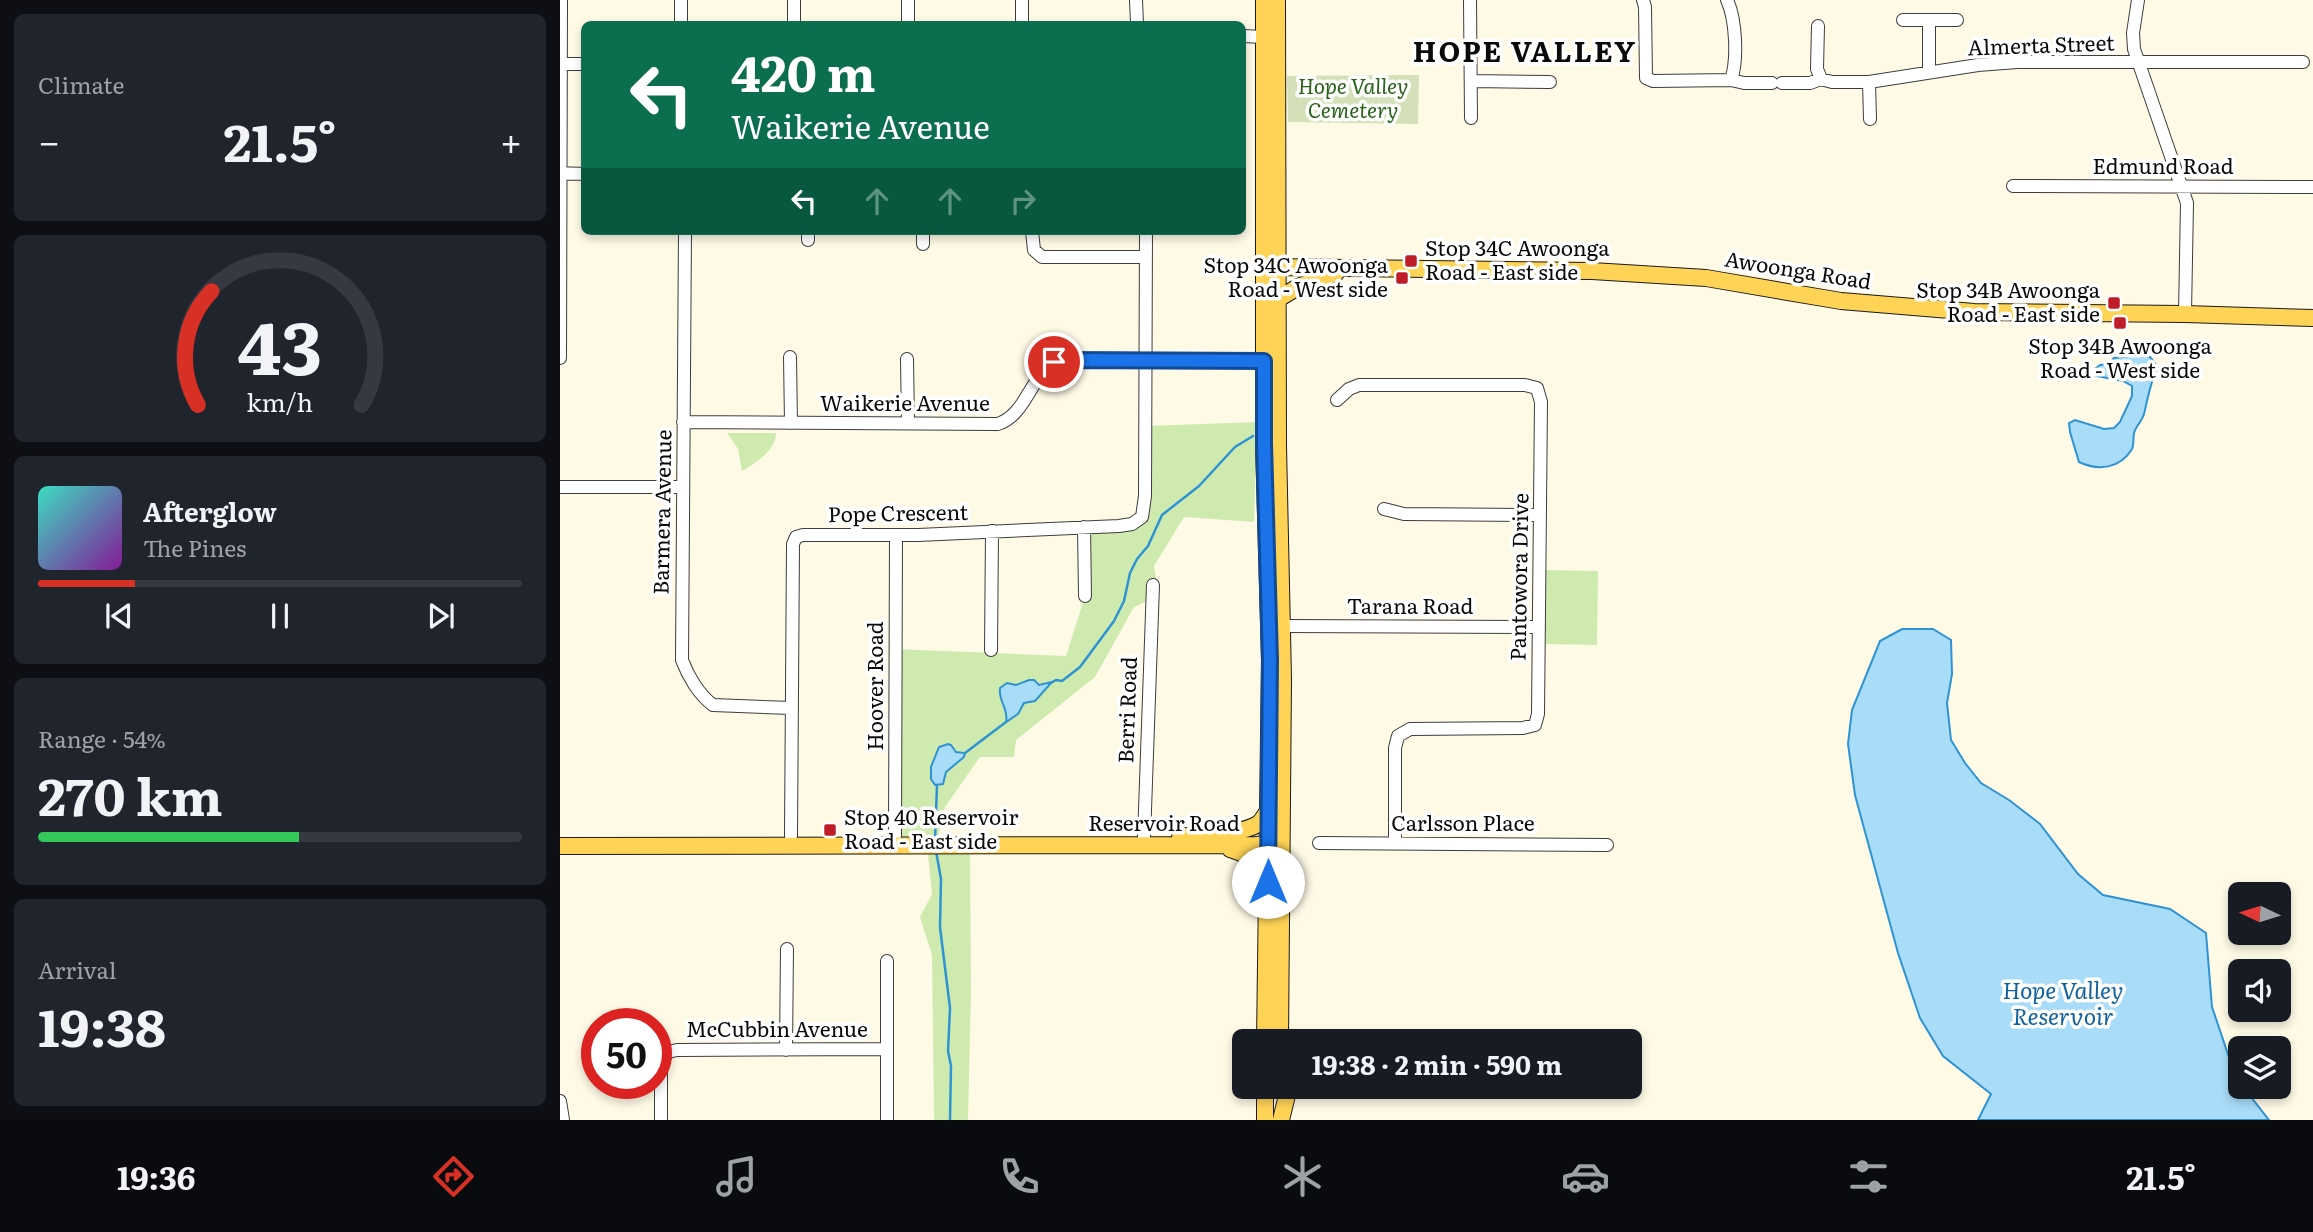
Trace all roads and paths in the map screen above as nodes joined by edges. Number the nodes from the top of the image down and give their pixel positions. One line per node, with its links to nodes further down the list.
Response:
1 (561, 0): 26 (street)
2 (681, 0): 16 (street)
3 (793, 0): 17 (street)
4 (908, 0): 18 (street)
5 (1022, 0): 19 (street)
6 (1136, 0): 20 (street)
7 (1264, 0): 23 (main road)
8 (1277, 0): 23 (main road)
9 (1471, 0): 31 (street)
10 (1643, 0): 30 (street, Almerta Street)
11 (1727, 0): 30 (street)
12 (2138, 0): 25 (street)
13 (1903, 20): 14 (street)
14 (1929, 20): 15 (street); 28 (street)
15 (1957, 20)
16 (681, 21)
17 (794, 21)
18 (908, 21)
19 (1022, 21)
20 (1137, 21)
21 (1818, 26): 29 (street)
22 (1246, 36): 23 (street)
23 (1270, 36): 46 (main road)
24 (2303, 62): 25 (street, Almerta Street)
25 (2139, 63): 28 (street, Almerta Street); 40 (street)
26 (560, 64): 27 (street); 36 (street)
27 (581, 64)
28 (1929, 72): 33 (street, Almerta Street)
29 (1821, 79): 30 (street, Almerta Street); 33 (street, Almerta Street)
30 (1731, 80)
31 (1471, 81): 32 (street); 34 (street)
32 (1550, 82)
33 (1869, 82): 35 (street)
34 (1471, 118)
35 (1870, 119)
36 (560, 123): 37 (street)
37 (560, 173): 38 (street); 52 (street)
38 (581, 174)
39 (2013, 186): 40 (street, Edmund Road)
40 (2183, 187): 41 (street, Edmund Road); 49 (street)
41 (2313, 187)
42 (685, 235): 57 (street, Barmera Avenue)
43 (1032, 235): 45 (street)
44 (1146, 235): 45 (street)
45 (1146, 257): 54 (street)
46 (1271, 267): 47 (main road, Awoonga Road); 48 (main road); 55 (main road)
47 (1345, 270): 48 (main road); 49 (main road, Awoonga Road)
48 (1278, 299): 70 (main road)
49 (2185, 314): 50 (main road, Awoonga Road)
50 (2313, 318)
51 (790, 357): 58 (street)
52 (560, 358)
53 (907, 359): 59 (street)
54 (1146, 361): 55 (street, Waikerie Avenue); 59 (street, Waikerie Avenue); 64 (street, Pope Crescent)
55 (1264, 361): 69 (main road)
56 (1337, 400): 63 (street, Pantowora Drive)
57 (683, 422): 58 (street, Waikerie Avenue); 61 (street, Barmera Avenue)
58 (791, 423): 59 (street, Waikerie Avenue)
59 (908, 423)
60 (560, 486): 61 (street)
61 (682, 487): 74 (street, Barmera Avenue)
62 (1384, 509): 63 (street)
63 (1540, 515): 71 (street, Pantowora Drive)
64 (1084, 527): 65 (street, Pope Crescent); 68 (street)
65 (992, 531): 66 (street, Pope Crescent); 72 (street)
66 (896, 535): 74 (street, Pope Crescent); 79 (street, Hoover Road)
67 (1153, 585): 80 (street, Berri Road)
68 (1085, 596)
69 (1269, 607): 70 (main road); 73 (main road)
70 (1282, 626): 71 (street, Tarana Road); 73 (main road); 81 (main road)
71 (1539, 627): 83 (street, Pantowora Drive)
72 (991, 650)
73 (1270, 660): 75 (main road)
74 (792, 708): 78 (street, Pope Crescent)
75 (1268, 811): 77 (main road); 81 (main road)
76 (560, 836): 78 (main road, Reservoir Road)
77 (1171, 838): 80 (main road, Reservoir Road); 81 (main road, Reservoir Road)
78 (791, 840): 79 (main road, Reservoir Road); 86 (main road, Reservoir Road)
79 (895, 840): 80 (main road, Reservoir Road)
80 (1144, 841): 84 (main road, Reservoir Road)
81 (1275, 843): 84 (main road, Reservoir Road); 87 (main road); 91 (main road)
82 (1319, 843): 83 (street, Carlsson Place)
83 (1395, 843): 85 (street, Carlsson Place)
84 (1215, 845): 87 (main road)
85 (1607, 845)
86 (560, 846)
87 (1267, 909): 90 (main road)
88 (787, 949): 93 (street)
89 (887, 961): 92 (street)
90 (1265, 1029)
91 (1280, 1029)
92 (886, 1049): 93 (street, McCubbin Avenue); 100 (street)
93 (786, 1050): 99 (street, McCubbin Avenue)
94 (1265, 1099): 101 (main road)
95 (1279, 1099): 102 (main road)
96 (1286, 1099): 102 (main road)
97 (560, 1101): 98 (street)
98 (564, 1120)
99 (661, 1120)
100 (887, 1120)
101 (1265, 1120)
102 (1280, 1120)

